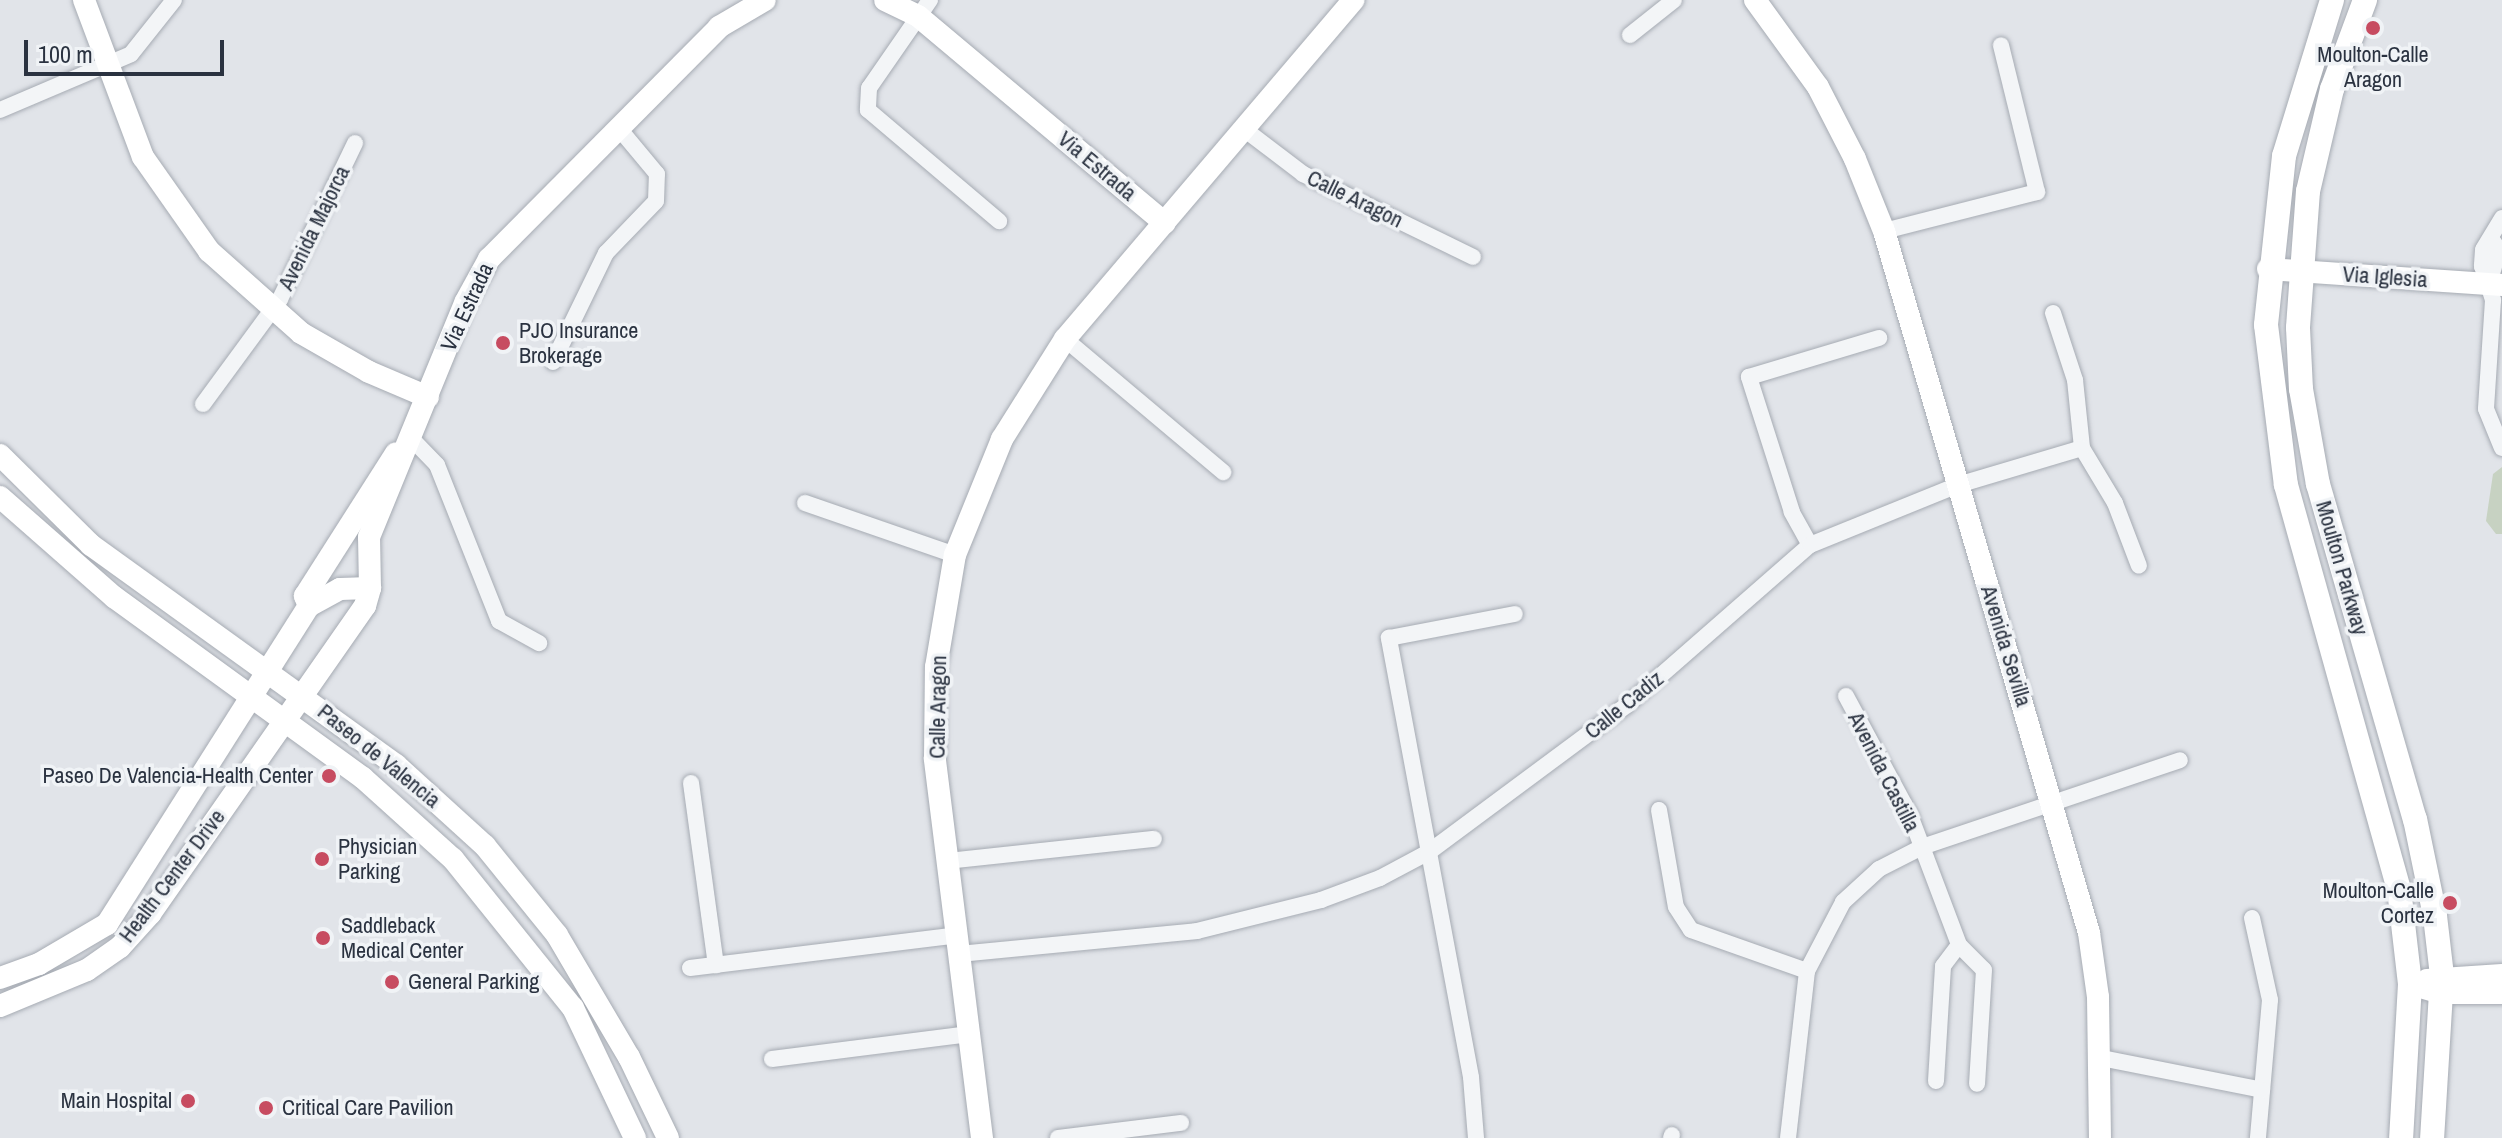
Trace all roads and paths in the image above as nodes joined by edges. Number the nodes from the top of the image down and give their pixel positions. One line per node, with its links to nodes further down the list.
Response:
1 (84, 0): 13 (street, Avenida Majorca)
2 (174, 0): 13 (street)
3 (765, 0): 15 (street, Via Estrada)
4 (885, 0): 10 (street, Via Estrada)
5 (1354, 0): 16 (street, Calle Aragon)
6 (1674, 0): 11 (street)
7 (1755, 0): 21 (street, Avenida Sevilla)
8 (2332, 0): 23 (main road, Moulton Parkway)
9 (2365, 0): 24 (main road, Moulton Parkway)
10 (924, 8): 19 (street); 20 (street, Via Estrada)
11 (1630, 35)
12 (2001, 45): 21 (street)
13 (105, 65): 14 (street); 26 (street, Avenida Majorca)
14 (0, 110)
15 (617, 126): 30 (street); 31 (street, Via Estrada)
16 (1244, 129): 20 (street, Calle Aragon); 22 (street, Calle Aragon)
17 (355, 143): 26 (street, Avenida Majorca)
18 (2502, 218): 25 (street)
19 (999, 221)
20 (1165, 223): 29 (street, Calle Aragon)
21 (1884, 231): 39 (street, Avenida Sevilla)
22 (1473, 257)
23 (2268, 269): 24 (street, Via Iglesia); 70 (main road, Moulton Parkway)
24 (2300, 271): 25 (street, Via Iglesia); 71 (main road, Moulton Parkway)
25 (2495, 284): 35 (street)
26 (272, 312): 31 (street, Avenida Majorca); 32 (street, Avenida Majorca)
27 (2053, 313): 34 (street)
28 (1879, 338): 42 (street)
29 (1065, 339): 37 (street); 43 (street, Calle Aragon)
30 (553, 362)
31 (428, 397): 33 (street, Via Estrada)
32 (203, 404)
33 (410, 437): 45 (street, Via Estrada); 46 (street, Via Estrada); 48 (street)
34 (2082, 448): 39 (street); 44 (street)
35 (2502, 448)
36 (0, 455): 38 (street, Paseo de Valencia)
37 (1223, 472)
38 (22, 479): 40 (street); 49 (street, Paseo de Valencia)
39 (1958, 485): 42 (street, Calle Cadiz); 56 (street, Avenida Sevilla)
40 (0, 498): 52 (street, Paseo de Valencia)
41 (805, 503): 43 (street)
42 (1810, 545): 60 (street, Calle Cadiz)
43 (955, 555): 61 (street, Calle Aragon)
44 (2139, 566)
45 (370, 588): 46 (street); 50 (street, Via Estrada)
46 (309, 606): 49 (street, Via Estrada)
47 (1515, 614): 60 (street)
48 (539, 643)
49 (271, 671): 50 (street, Paseo de Valencia); 52 (street, Health Center Drive)
50 (301, 694): 53 (street, Health Center Drive); 82 (street, Paseo de Valencia)
51 (1846, 696): 59 (street, Avenida Castilla)
52 (254, 699): 53 (street, Paseo de Valencia); 69 (street, Health Center Drive)
53 (283, 720): 73 (street, Health Center Drive); 81 (street, Paseo de Valencia)
54 (2180, 760): 56 (street)
55 (691, 783): 65 (street)
56 (2053, 807): 59 (street, Avenida Castilla); 75 (street, Avenida Sevilla)
57 (1659, 810): 67 (street)
58 (1154, 839): 61 (street)
59 (1922, 847): 64 (street, Avenida Castilla); 67 (street, Avenida Castilla)
60 (1429, 852): 63 (street, Calle Cadiz); 86 (street)
61 (947, 861): 63 (street, Calle Aragon)
62 (2252, 918): 79 (street)
63 (958, 944): 65 (street); 74 (street, Calle Aragon)
64 (1959, 945): 77 (street); 78 (street, Avenida Castilla)
65 (716, 965): 66 (street)
66 (690, 968)
67 (1807, 971): 87 (street, Avenida Castilla)
68 (2502, 975): 71 (street)
69 (0, 978)
70 (2410, 984): 71 (street); 90 (main road, Moulton Parkway)
71 (2442, 985): 72 (street); 91 (main road, Moulton Parkway)
72 (2502, 993)
73 (0, 1006)
74 (969, 1034): 76 (street); 83 (street, Calle Aragon)
75 (2101, 1058): 79 (street); 88 (street, Avenida Sevilla)
76 (772, 1059)
77 (1936, 1081)
78 (1977, 1084)
79 (2262, 1090): 89 (street)
80 (1181, 1123): 85 (street)
81 (635, 1138)
82 (668, 1138)
83 (982, 1138): 84 (street, Calle Aragon)
84 (995, 1138)
85 (1058, 1138)
86 (1476, 1138)
87 (1788, 1138)
88 (2100, 1138)
89 (2258, 1138)
90 (2401, 1138)
91 (2432, 1138)

